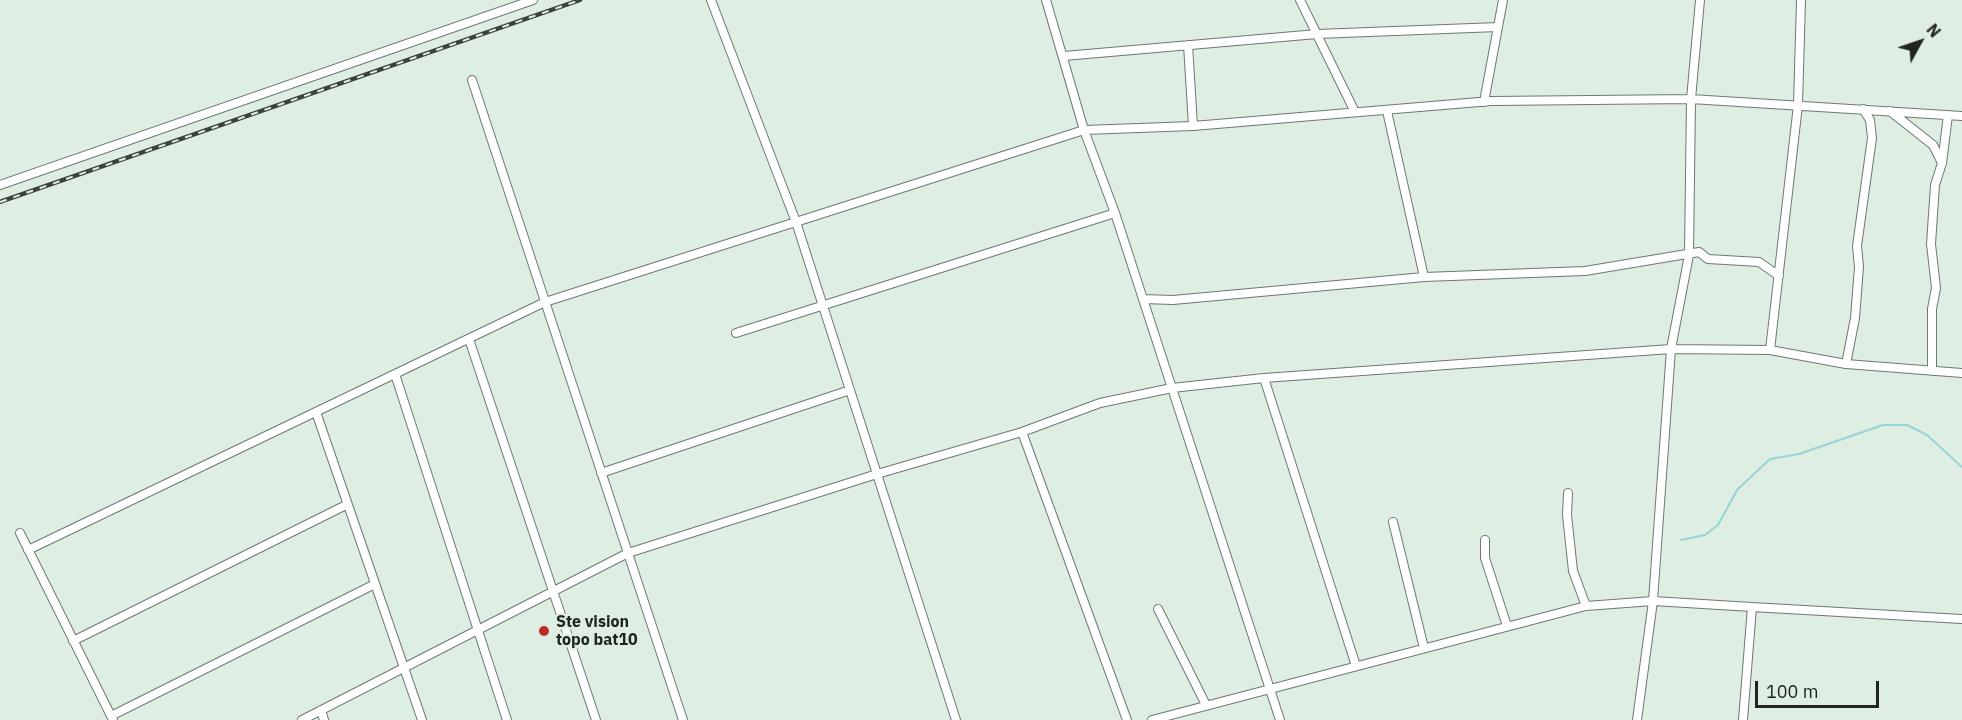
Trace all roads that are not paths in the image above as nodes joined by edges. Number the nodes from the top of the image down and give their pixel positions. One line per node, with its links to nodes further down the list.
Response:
1 (533, 0): 25 (street)
2 (711, 0): 27 (street)
3 (1046, 0): 11 (street)
4 (1300, 0): 9 (street)
5 (1503, 0): 8 (street)
6 (1700, 0): 13 (street)
7 (1801, 0): 15 (street)
8 (1498, 27): 9 (street); 14 (street)
9 (1317, 34): 10 (street); 19 (street)
10 (1188, 45): 11 (street); 22 (street)
11 (1064, 56): 23 (street)
12 (472, 80): 32 (street)
13 (1691, 99): 14 (street); 15 (street); 28 (street)
14 (1484, 102): 17 (street)
15 (1798, 105): 16 (street); 29 (street)
16 (1863, 109): 18 (street); 38 (street)
17 (1387, 111): 19 (street); 30 (street)
18 (1890, 111): 20 (street); 24 (street)
19 (1355, 112): 22 (street)
20 (1948, 115): 21 (street); 24 (street)
21 (1962, 116)
22 (1192, 126): 23 (street)
23 (1084, 130): 26 (street); 27 (street)
24 (1942, 163): 39 (street)
25 (0, 185)
26 (1115, 213): 31 (street); 33 (street)
27 (796, 222): 32 (street); 33 (street)
28 (1689, 255): 29 (street); 30 (street); 36 (street)
29 (1779, 276): 37 (street)
30 (1424, 277): 31 (street)
31 (1143, 299): 43 (street)
32 (545, 302): 35 (street); 47 (street)
33 (823, 305): 34 (street); 44 (street)
34 (736, 333)
35 (469, 339): 41 (street); 57 (street)
36 (1671, 349): 37 (street); 42 (street); 58 (street)
37 (1770, 350): 38 (street)
38 (1846, 364): 39 (street)
39 (1932, 371): 40 (street)
40 (1962, 373)
41 (395, 374): 45 (street); 64 (street)
42 (1264, 378): 43 (street); 68 (street)
43 (1172, 388): 46 (street); 69 (street)
44 (850, 390): 47 (street); 48 (street)
45 (316, 412): 50 (street); 54 (street)
46 (1022, 432): 48 (street); 80 (street)
47 (602, 473): 55 (street)
48 (877, 474): 55 (street); 79 (street)
49 (1568, 493): 59 (street)
50 (346, 505): 56 (street); 65 (street)
51 (1393, 522): 66 (street)
52 (20, 533): 54 (street)
53 (1485, 540): 63 (street)
54 (28, 550): 65 (street)
55 (628, 553): 57 (street); 78 (street)
56 (373, 585): 67 (street); 72 (street)
57 (553, 592): 64 (street); 77 (street)
58 (1653, 601): 59 (street); 60 (street); 83 (street)
59 (1586, 606): 63 (street)
60 (1752, 607): 62 (street); 84 (street)
61 (1158, 609): 70 (street)
62 (1962, 619)
63 (1508, 626): 66 (street)
64 (478, 631): 67 (street); 76 (street)
65 (74, 640): 72 (street)
66 (1424, 648): 68 (street)
67 (405, 666): 71 (street); 75 (street)
68 (1356, 666): 69 (street)
69 (1269, 688): 70 (street); 82 (street)
70 (1206, 705): 81 (street)
71 (321, 710): 73 (street); 74 (street)
72 (112, 718)
73 (302, 720)
74 (324, 720)
75 (422, 720)
76 (507, 720)
77 (596, 720)
78 (683, 720)
79 (956, 720)
80 (1127, 720)
81 (1152, 720)
82 (1280, 720)
83 (1637, 720)
84 (1743, 720)

